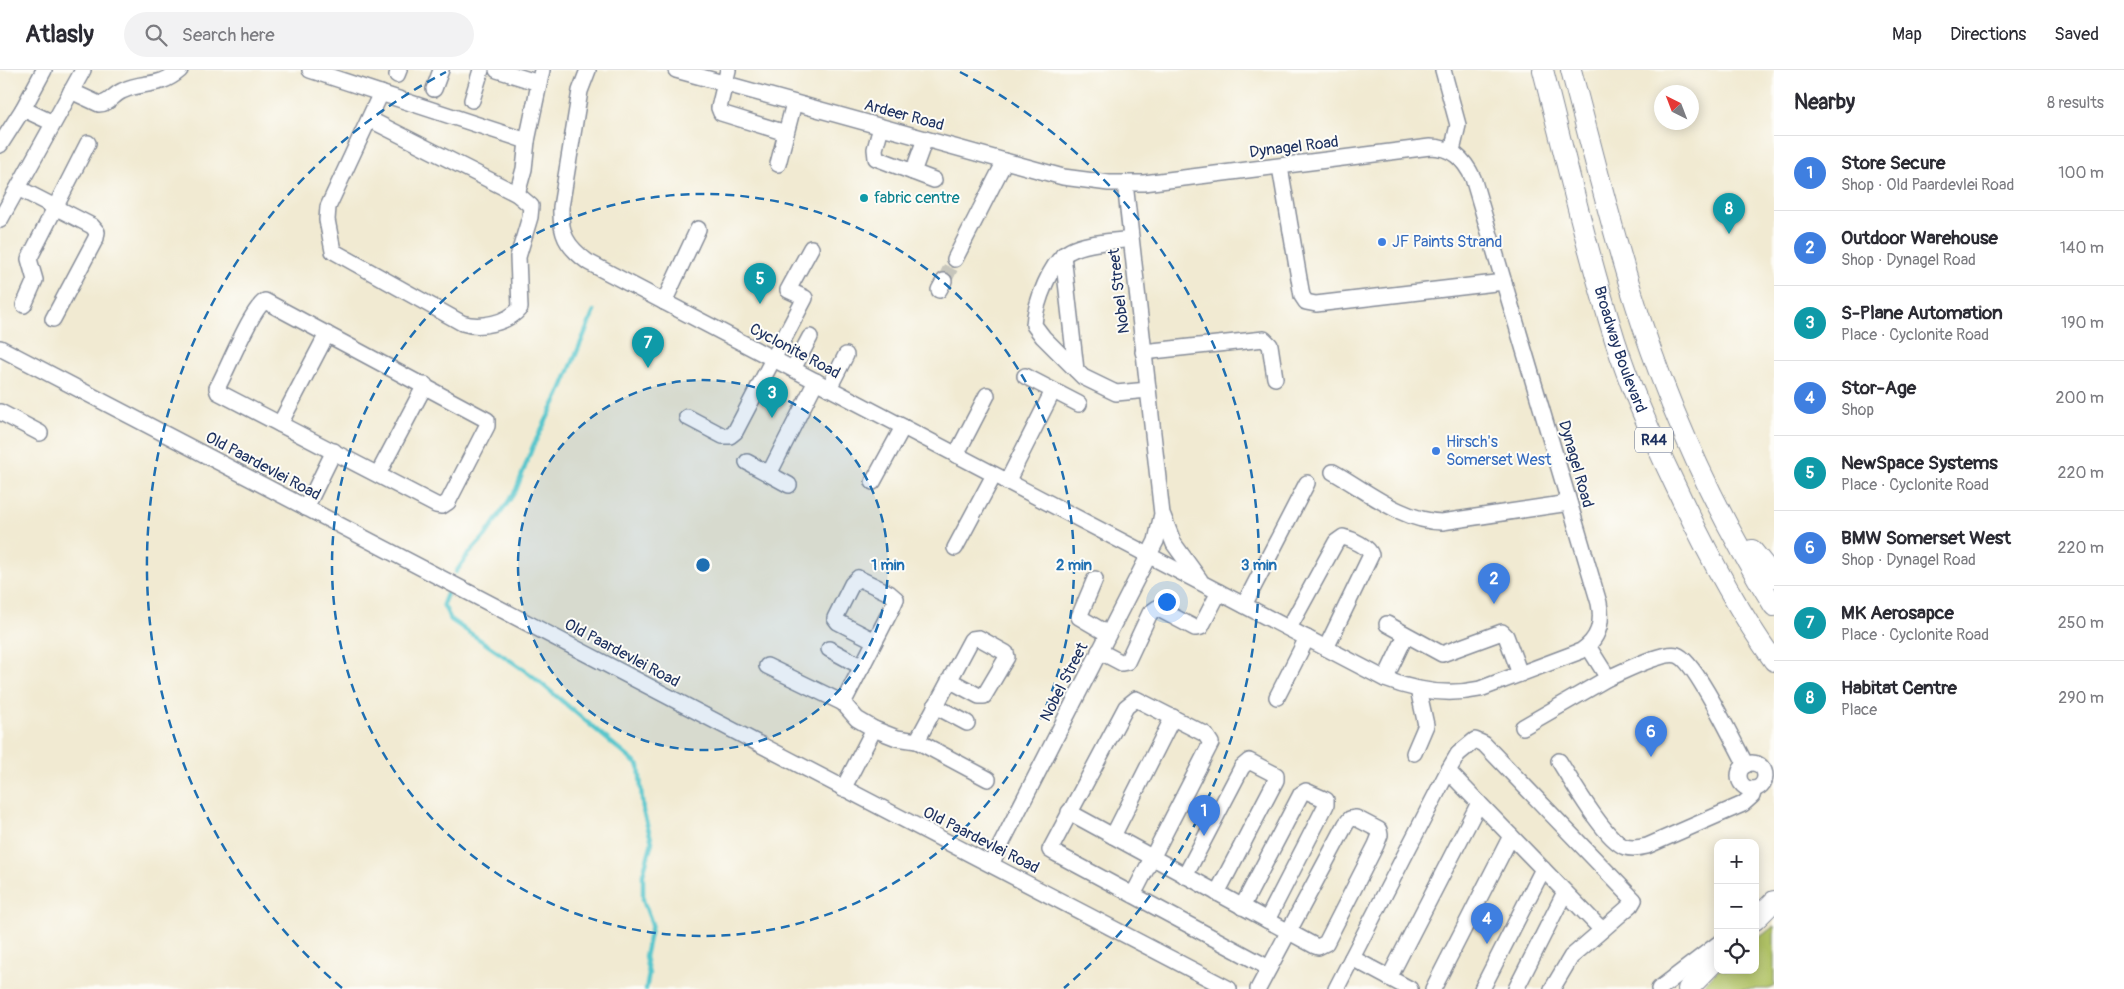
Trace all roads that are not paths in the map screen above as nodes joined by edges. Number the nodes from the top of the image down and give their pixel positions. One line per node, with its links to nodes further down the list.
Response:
1 (44, 70): 20 (street)
2 (83, 70): 16 (street)
3 (180, 70): 16 (street)
4 (310, 70): 17 (street)
5 (440, 70): 15 (street)
6 (481, 70): 18 (street)
7 (497, 70): 13 (street)
8 (588, 70): 46 (street, Cyclonite Road)
9 (676, 70): 14 (street, Ardeer Road)
10 (1443, 70): 29 (street)
11 (1543, 70): 102 (main road, Broadway Boulevard / R44)
12 (1571, 70): 83 (main road, Broadway Boulevard / R44)
13 (540, 77): 26 (street)
14 (727, 77): 19 (street, Ardeer Road); 24 (street)
15 (434, 88)
16 (71, 91): 22 (street)
17 (381, 94): 21 (street); 26 (street)
18 (472, 100)
19 (794, 103): 23 (street, Ardeer Road); 24 (street)
20 (23, 110): 22 (street); 28 (street)
21 (369, 119): 37 (street); 37 (street)
22 (53, 123): 36 (street)
23 (881, 127): 25 (street, Ardeer Road); 33 (street)
24 (786, 133): 31 (street)
25 (925, 139): 30 (street, Ardeer Road); 33 (street)
26 (527, 141): 37 (street)
27 (88, 142): 38 (street)
28 (0, 145)
29 (1452, 151): 32 (street, Dynagel Road); 45 (street, Dynagel Road)
30 (1005, 161): 35 (street, Ardeer Road); 44 (street)
31 (778, 164)
32 (1280, 167): 35 (street, Dynagel Road); 45 (street)
33 (913, 172): 34 (street)
34 (934, 180)
35 (1125, 184): 41 (street, Nobel Street)
36 (18, 188): 38 (street); 39 (street)
37 (517, 194)
38 (55, 207): 47 (street); 48 (street)
39 (0, 220)
40 (698, 230): 46 (street)
41 (1130, 238): 43 (street); 51 (street, Nobel Street)
42 (811, 248): 54 (street)
43 (1064, 255): 56 (street); 56 (street)
44 (955, 258)
45 (1504, 282): 80 (street, Dynagel Road)
46 (664, 302): 54 (street, Cyclonite Road)
47 (24, 305)
48 (53, 319)
49 (327, 334): 59 (street); 67 (street); 67 (street)
50 (810, 336): 55 (street)
51 (1143, 352): 58 (street); 61 (street, Nobel Street)
52 (2, 354): 81 (street, Old Paardevlei Road)
53 (846, 355): 60 (street)
54 (773, 359): 55 (street, Cyclonite Road); 66 (street)
55 (793, 369): 60 (street, Cyclonite Road)
56 (1076, 370): 61 (street)
57 (1025, 376): 62 (street)
58 (1275, 378)
59 (425, 385): 74 (street); 74 (street)
60 (822, 385): 68 (street, Cyclonite Road); 75 (street)
61 (1148, 390): 82 (street, Nobel Street)
62 (1053, 391): 64 (street); 76 (street)
63 (987, 394): 71 (street)
64 (1079, 404)
65 (0, 412): 69 (street)
66 (687, 417)
67 (280, 424): 70 (street)
68 (903, 427): 71 (street, Cyclonite Road); 77 (street)
69 (40, 433)
70 (334, 451): 74 (street); 81 (street)
71 (956, 455): 76 (street, Cyclonite Road)
72 (747, 462): 75 (street)
73 (1333, 472): 80 (street)
74 (378, 474)
75 (769, 474): 79 (street)
76 (1000, 479): 84 (street); 85 (street, Cyclonite Road)
77 (873, 482)
78 (1307, 483): 90 (street)
79 (789, 485)
80 (1569, 504): 98 (street, Dynagel Road)
81 (306, 508): 122 (street, Old Paardevlei Road)
82 (1162, 514): 85 (street, Nobel Street); 88 (street, Nobel Street)
83 (1730, 530): 86 (main road); 91 (main road, Broadway Boulevard / R44)
84 (955, 548)
85 (1148, 556): 88 (street); 94 (street, Nobel Street)
86 (1774, 577)
87 (1095, 579): 94 (street)
88 (1201, 582): 89 (street)
89 (1219, 592): 90 (street); 101 (street)
90 (1244, 605): 93 (street)
91 (1774, 606)
92 (1387, 624): 95 (street)
93 (1289, 628): 96 (street); 99 (street)
94 (1108, 634): 101 (street, Nobel Street)
95 (1406, 635): 105 (street); 107 (street)
96 (1307, 638): 99 (street); 110 (street)
97 (875, 641): 104 (street)
98 (1588, 646): 105 (street); 106 (street)
99 (1326, 648): 107 (street)
100 (829, 649): 104 (street)
101 (1099, 652): 128 (street, Nobel Street)
102 (1774, 661)
103 (767, 666): 111 (street)
104 (862, 667): 111 (street)
105 (1520, 674): 109 (street)
106 (1608, 678): 115 (street); 119 (street)
107 (1385, 679): 109 (street)
108 (949, 680): 112 (street)
109 (1418, 689): 118 (street)
110 (1277, 696)
111 (843, 703): 116 (street)
112 (935, 706): 114 (street); 117 (street)
113 (1173, 717): 124 (street); 125 (street); 127 (street)
114 (968, 723)
115 (1523, 727)
116 (874, 729): 117 (street); 122 (street)
117 (917, 741): 121 (street)
118 (1414, 752)
119 (1559, 762)
120 (1448, 771): 123 (street); 139 (street); 142 (street)
121 (988, 780)
122 (843, 789): 128 (street, Old Paardevlei Road)
123 (1479, 803): 126 (street); 145 (street)
124 (1069, 812): 125 (street); 133 (street)
125 (1113, 836): 127 (street)
126 (1511, 836): 129 (street); 150 (street)
127 (1152, 858): 130 (street); 133 (street)
128 (990, 864): 146 (street, Old Paardevlei Road)
129 (1543, 869): 131 (street); 151 (street)
130 (1185, 876): 132 (street); 132 (street)
131 (1565, 892): 139 (street); 152 (street)
132 (1217, 893): 135 (street)
133 (1133, 895): 144 (street)
134 (1774, 901): 136 (street); 137 (main road)
135 (1242, 907): 138 (street); 138 (street)
136 (1759, 912)
137 (1759, 916)
138 (1267, 920): 140 (street)
139 (1602, 930): 153 (street)
140 (1289, 932): 140 (street); 144 (street)
141 (1714, 947): 154 (street)
142 (1352, 958): 145 (street); 148 (street)
143 (1714, 962): 155 (main road)
144 (1269, 968): 147 (street)
145 (1389, 978): 149 (street)
146 (1220, 987)
147 (1258, 989)
148 (1336, 989)
149 (1410, 989)
150 (1433, 989)
151 (1482, 989)
152 (1516, 989)
153 (1552, 989)
154 (1659, 989)
155 (1688, 989)

